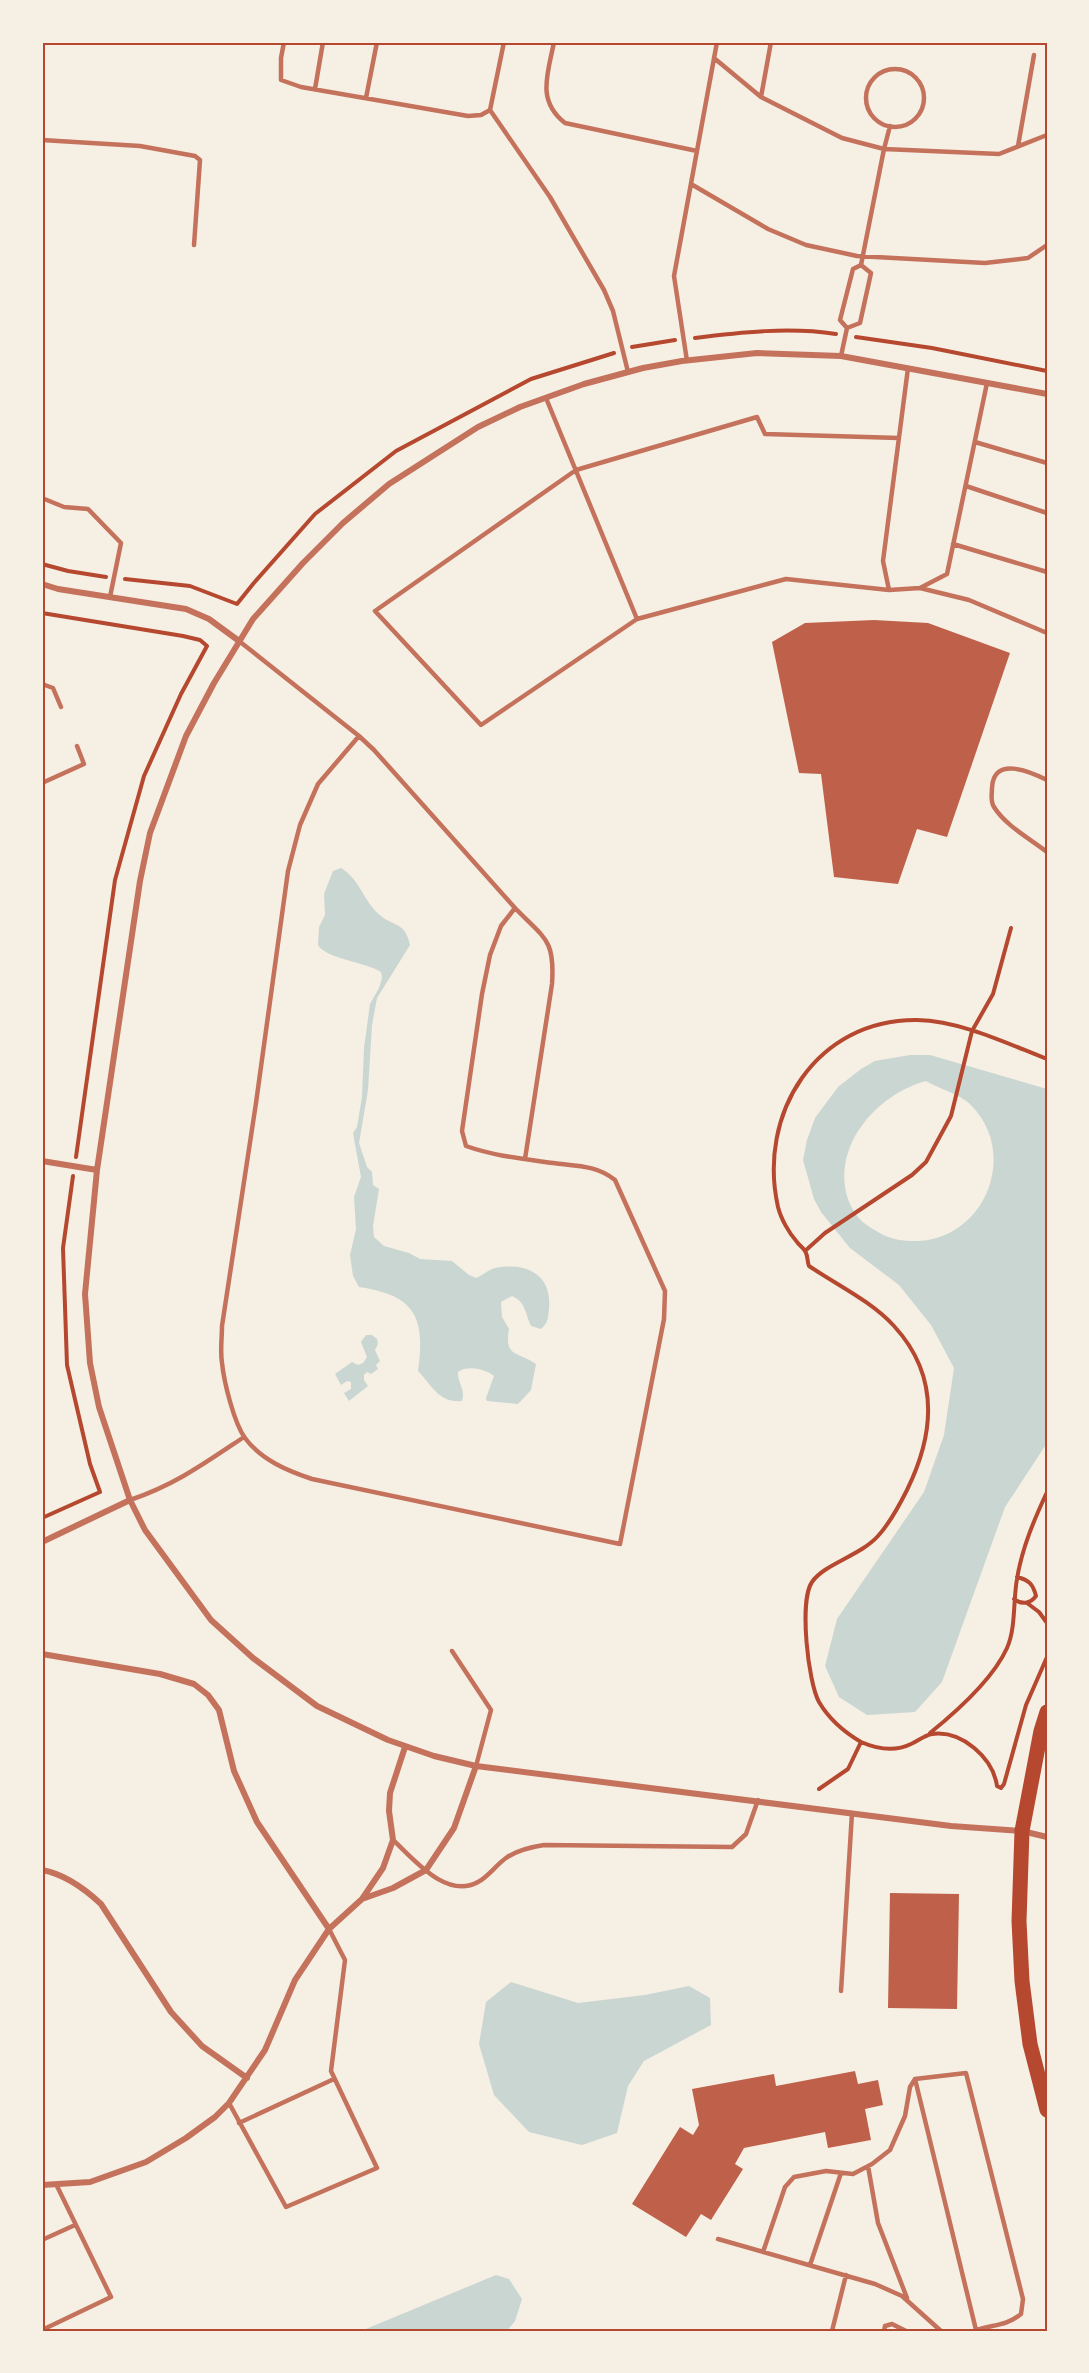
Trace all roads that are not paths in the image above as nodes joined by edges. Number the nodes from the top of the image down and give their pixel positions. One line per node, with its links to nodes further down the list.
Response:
1 (284, 42): 10 (lane)
2 (323, 42): 10 (lane)
3 (377, 42): 12 (lane)
4 (504, 42): 13 (lane)
5 (554, 42): 19 (lane)
6 (717, 42): 9 (lane)
7 (771, 42): 11 (lane)
8 (1034, 55): 17 (lane)
9 (714, 58): 11 (lane); 19 (lane)
10 (315, 89): 12 (lane)
11 (761, 97): 18 (lane)
12 (366, 98): 13 (lane)
13 (490, 110): 29 (lane)
14 (890, 126): 14 (lane); 18 (lane)
15 (1047, 135): 17 (lane)
16 (42, 140): 21 (lane)
17 (1018, 146): 18 (lane)
18 (884, 149): 23 (lane)
19 (697, 151): 20 (lane)
20 (691, 184): 23 (lane); 27 (lane)
21 (194, 245)
22 (1047, 245): 23 (lane)
23 (863, 256): 24 (lane)
24 (861, 265): 25 (lane); 25 (lane)
25 (847, 328): 26 (lane)
26 (841, 356): 27 (street); 28 (street)
27 (687, 361): 29 (street)
28 (908, 368): 30 (street); 33 (lane)
29 (628, 372): 32 (street)
30 (987, 383): 31 (street); 34 (lane)
31 (1047, 394)
32 (546, 398): 36 (lane); 48 (street)
33 (899, 438): 36 (lane); 44 (lane)
34 (975, 442): 35 (lane); 37 (lane)
35 (1047, 463)
36 (576, 470): 46 (lane); 46 (lane)
37 (966, 486): 39 (lane); 40 (lane)
38 (42, 498): 45 (lane)
39 (1047, 513)
40 (953, 544): 41 (lane); 43 (lane)
41 (1047, 572)
42 (42, 584): 45 (street)
43 (920, 588): 44 (lane); 47 (lane)
44 (889, 590): 46 (lane)
45 (110, 597): 48 (street)
46 (637, 619)
47 (1047, 633)
48 (239, 641): 51 (lane); 59 (street)
49 (42, 684): 50 (lane)
50 (61, 707)
51 (359, 736): 56 (lane); 60 (lane)
52 (77, 746): 54 (lane)
53 (1047, 780): 55 (lane)
54 (42, 783)
55 (1047, 852)
56 (515, 908): 57 (lane); 57 (lane)
57 (525, 1159): 60 (lane)
58 (42, 1161): 59 (street)
59 (97, 1170): 61 (street)
60 (244, 1437): 61 (lane)
61 (130, 1500): 62 (street); 66 (street)
62 (42, 1542)
63 (452, 1652): 67 (lane)
64 (42, 1654): 76 (street)
65 (1047, 1712): 70 (main road)
66 (405, 1747): 67 (street); 72 (street)
67 (476, 1766): 68 (street); 74 (street)
68 (758, 1800): 69 (street); 74 (lane)
69 (852, 1814): 70 (street); 77 (lane)
70 (1022, 1831): 71 (street); 82 (main road)
71 (1047, 1837)
72 (393, 1840): 74 (lane); 75 (street)
73 (42, 1870): 78 (street)
74 (426, 1870): 75 (street)
75 (362, 1899): 76 (street)
76 (328, 1929): 78 (street); 79 (lane)
77 (841, 1991)
78 (247, 2078): 81 (street)
79 (334, 2079): 83 (lane); 83 (lane)
80 (915, 2079): 84 (lane); 100 (lane); 100 (lane)
81 (229, 2103): 83 (lane); 87 (street)
82 (1047, 2110)
83 (239, 2122)
84 (868, 2166): 85 (lane); 94 (lane)
85 (841, 2173): 91 (lane); 92 (lane)
86 (42, 2186): 87 (street)
87 (57, 2186): 88 (lane)
88 (75, 2225): 90 (lane); 95 (lane)
89 (718, 2239): 91 (lane)
90 (42, 2240)
91 (763, 2252): 92 (lane)
92 (810, 2265): 93 (lane)
93 (846, 2275): 94 (lane); 96 (lane)
94 (908, 2301): 99 (lane)
95 (42, 2330)
96 (832, 2331)
97 (884, 2331): 98 (lane)
98 (906, 2331)
99 (941, 2331)
100 (975, 2331)

